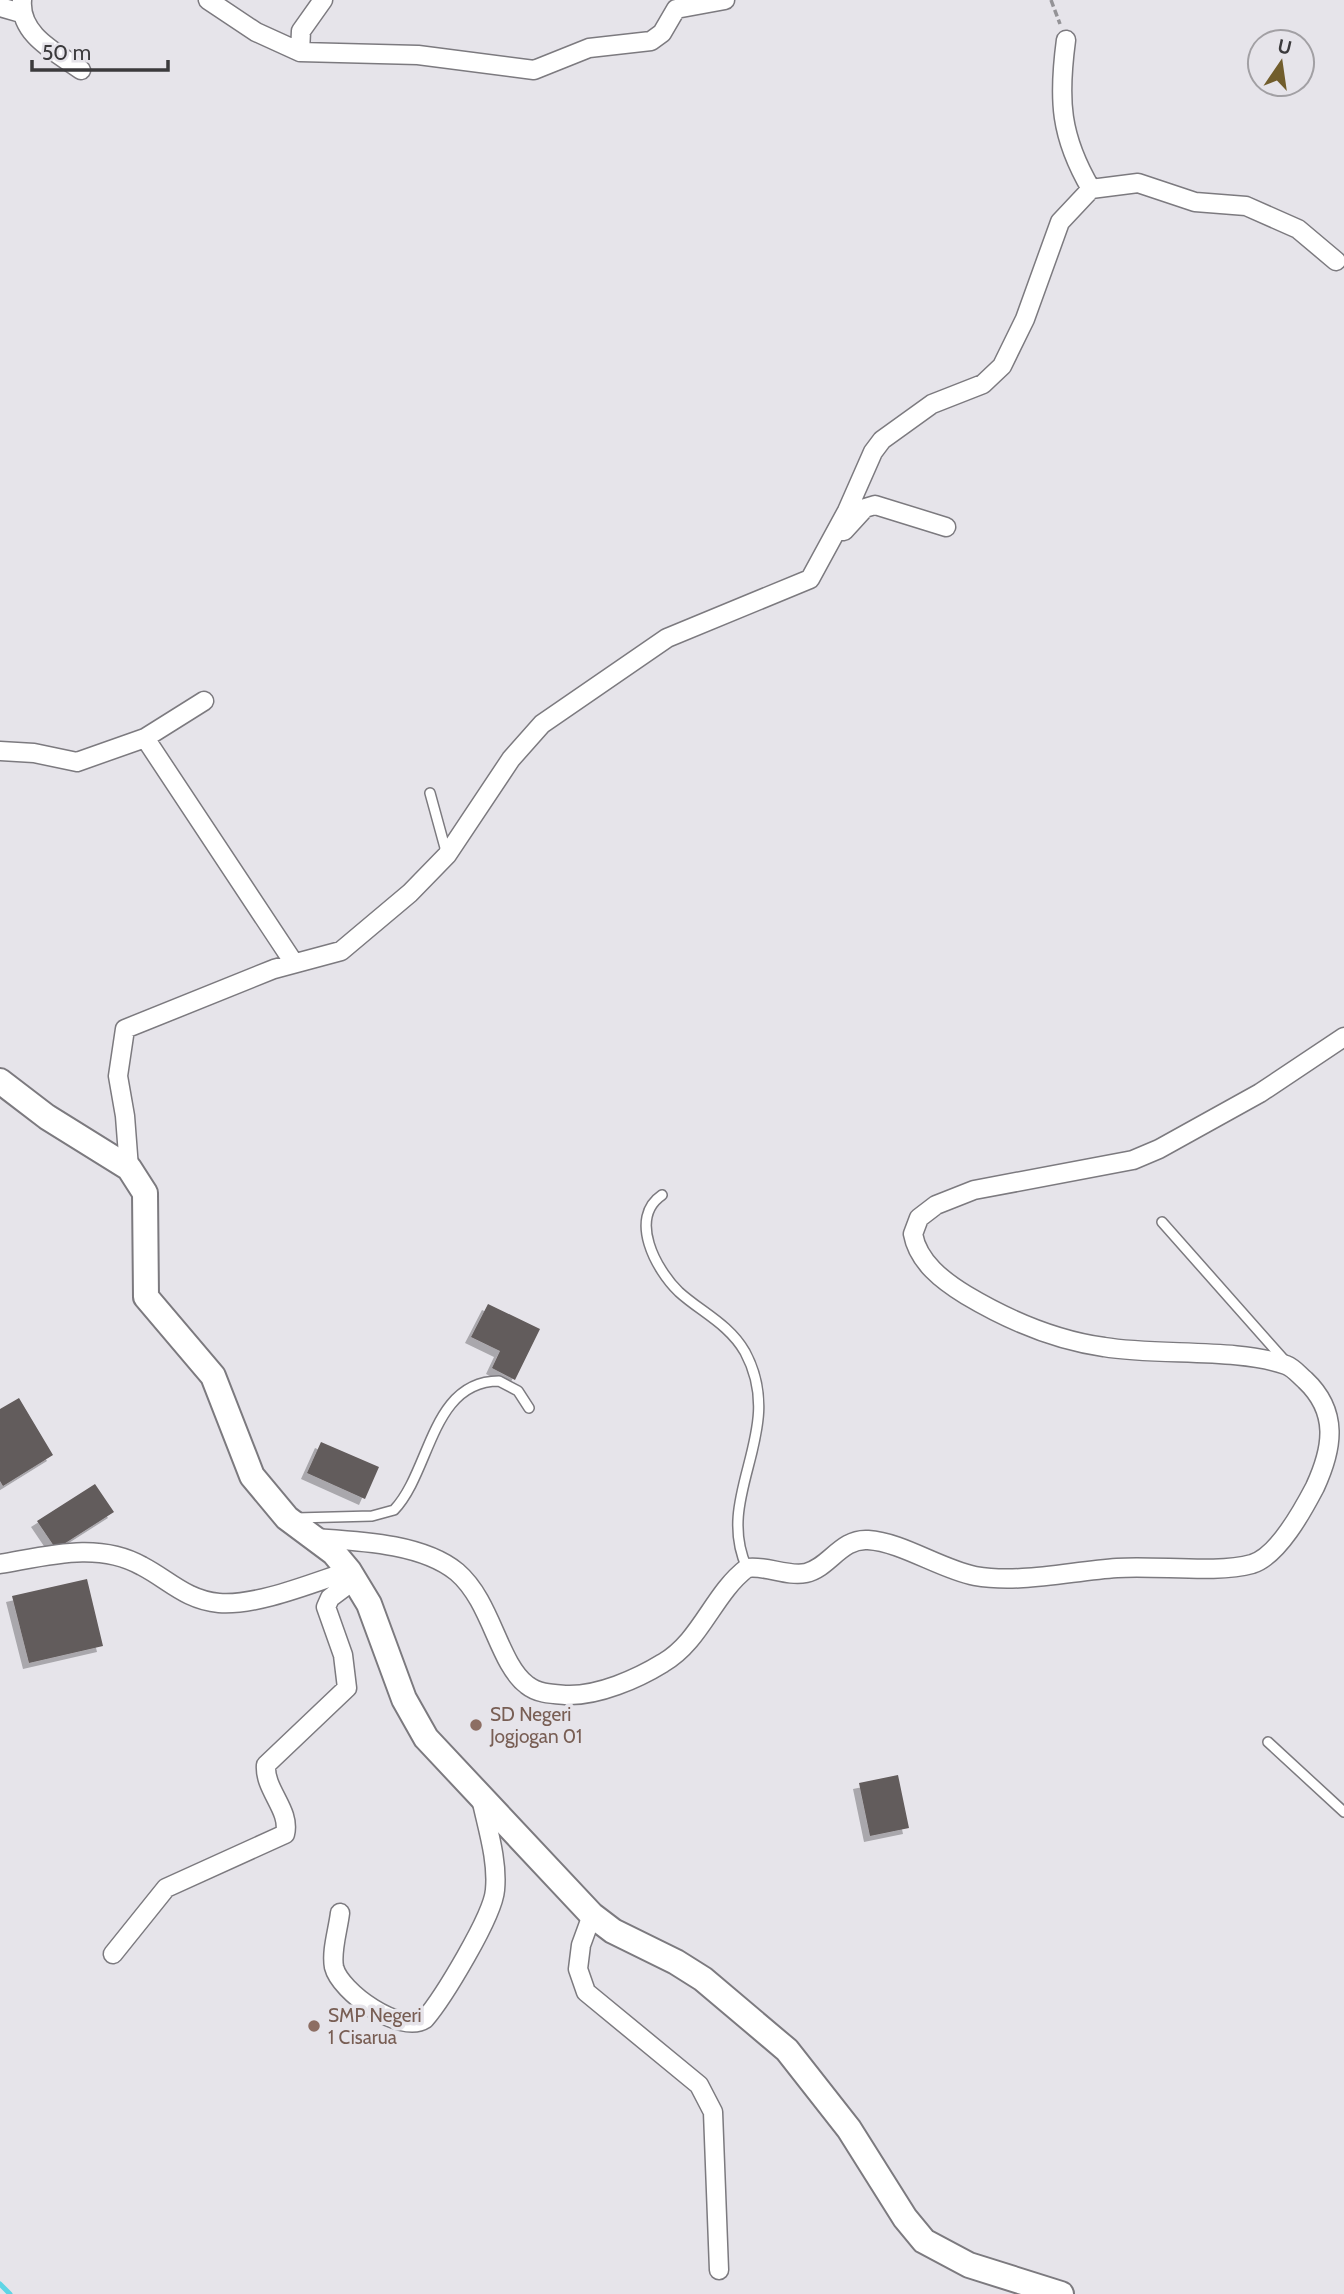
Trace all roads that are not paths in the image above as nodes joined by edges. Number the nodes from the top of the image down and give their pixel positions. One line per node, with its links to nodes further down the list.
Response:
1 (208, 0): 7 (street)
2 (323, 0): 7 (street)
3 (725, 0): 7 (street)
4 (0, 7): 5 (street)
5 (22, 7): 8 (street)
6 (1066, 40): 9 (street)
7 (300, 52)
8 (81, 70)
9 (1091, 189): 10 (street); 12 (street)
10 (1336, 261)
11 (946, 527): 12 (street)
12 (834, 536): 17 (street)
13 (204, 701): 14 (street)
14 (145, 738): 15 (street); 18 (street)
15 (0, 751)
16 (430, 793): 17 (lane)
17 (447, 855): 18 (street)
18 (294, 963): 21 (street)
19 (1344, 1037): 24 (street)
20 (0, 1081): 21 (street)
21 (129, 1168): 26 (street)
22 (662, 1195): 29 (lane)
23 (1162, 1222): 24 (lane)
24 (1290, 1366): 29 (street)
25 (529, 1408): 26 (lane)
26 (287, 1518): 27 (street)
27 (314, 1538): 29 (street); 30 (street)
28 (0, 1564): 30 (street)
29 (747, 1568)
30 (352, 1575): 32 (street); 36 (street)
31 (1268, 1742): 33 (lane)
32 (481, 1795): 34 (street); 35 (street)
33 (1344, 1812)
34 (340, 1913)
35 (592, 1915): 37 (street); 38 (street)
36 (113, 1954)
37 (719, 2270)
38 (1061, 2294)

